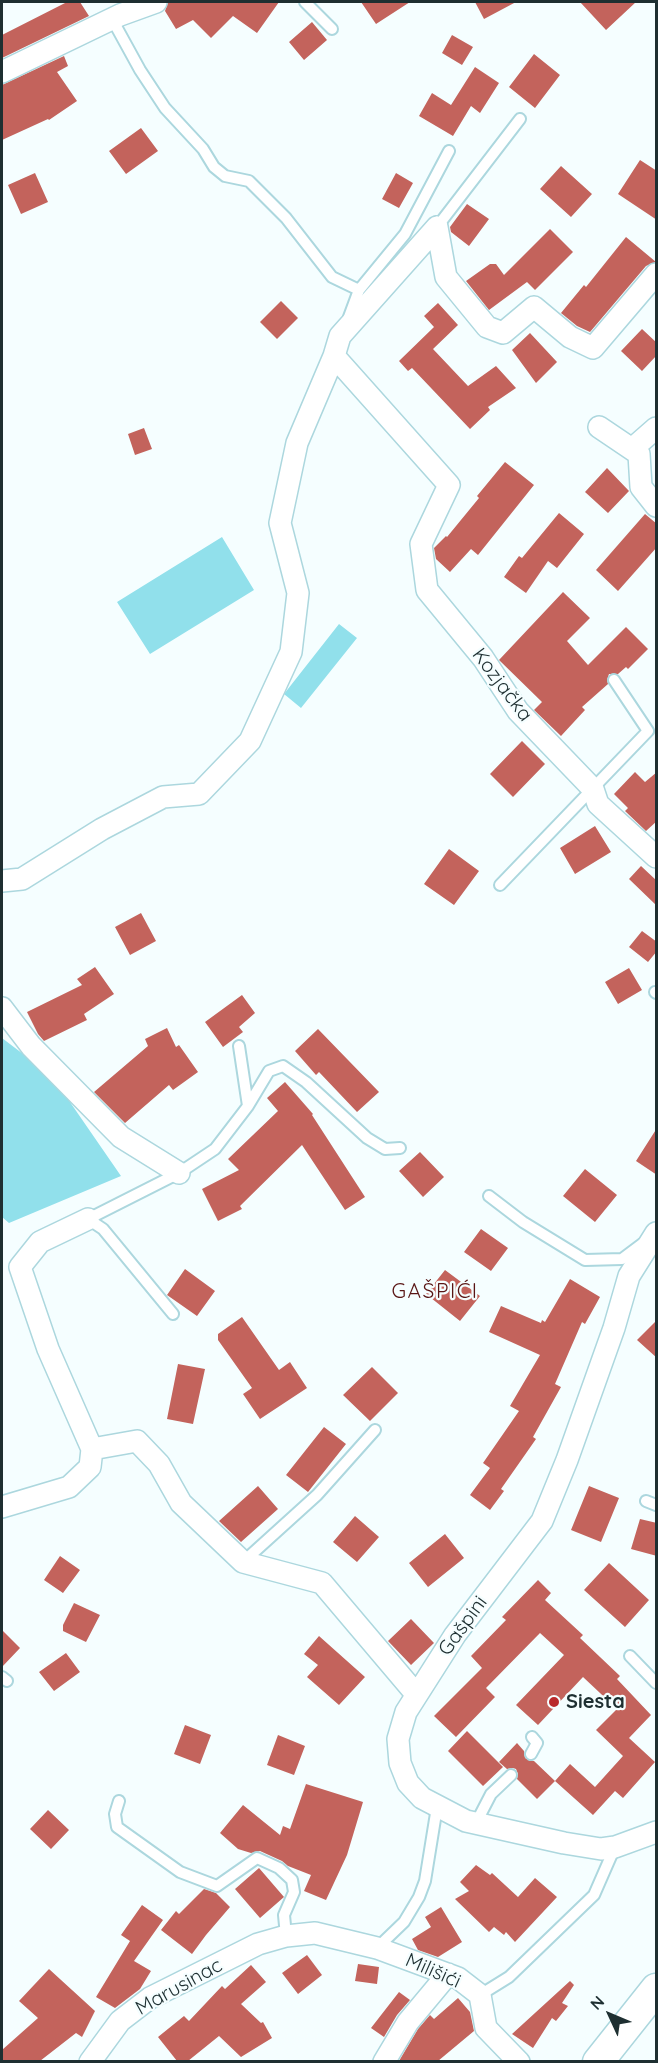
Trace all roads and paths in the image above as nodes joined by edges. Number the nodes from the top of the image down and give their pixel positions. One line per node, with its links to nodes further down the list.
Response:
1 (156, 2): 3 (street)
2 (305, 2): 4 (lane)
3 (116, 14): 5 (street); 10 (lane)
4 (332, 28)
5 (2, 72)
6 (520, 119): 8 (lane)
7 (449, 151): 10 (lane)
8 (437, 227): 9 (street); 11 (street)
9 (657, 274)
10 (359, 290): 11 (lane)
11 (337, 346): 17 (street, Kozjačka); 19 (street)
12 (599, 428): 14 (street)
13 (657, 428): 14 (street)
14 (632, 450): 15 (street)
15 (657, 506)
16 (614, 680): 17 (lane)
17 (593, 789): 18 (street, Kozjačka); 20 (lane)
18 (657, 857)
19 (2, 881)
20 (500, 885)
21 (2, 1008): 25 (street)
22 (238, 1046): 23 (lane)
23 (248, 1106): 24 (lane); 25 (lane)
24 (400, 1148)
25 (179, 1173): 27 (lane)
26 (489, 1196): 28 (lane)
27 (88, 1219): 29 (lane); 31 (street)
28 (657, 1233): 36 (street, Gašpini)
29 (173, 1314)
30 (375, 1430): 33 (lane)
31 (92, 1449): 32 (street); 33 (street)
32 (2, 1508)
33 (243, 1562): 36 (street)
34 (630, 1656): 35 (lane)
35 (657, 1683)
36 (416, 1694): 41 (street, Gašpini)
37 (532, 1737): 38 (lane)
38 (531, 1754)
39 (511, 1775): 42 (lane)
40 (119, 1801): 45 (lane)
41 (437, 1807): 42 (street, Gašpini); 46 (lane, Milišići)
42 (476, 1823): 44 (street, Gašpini)
43 (657, 1832): 44 (street, Gašpini)
44 (615, 1847): 49 (lane)
45 (286, 1936): 46 (street, Milišići); 50 (street, Marusinac)
46 (377, 1948): 47 (street, Milišići)
47 (448, 1974): 49 (street, Milišići); 51 (street)
48 (657, 1989): 53 (street)
49 (480, 1995): 52 (street, Milišići)
50 (90, 2061)
51 (384, 2061)
52 (519, 2061)
53 (598, 2061)

